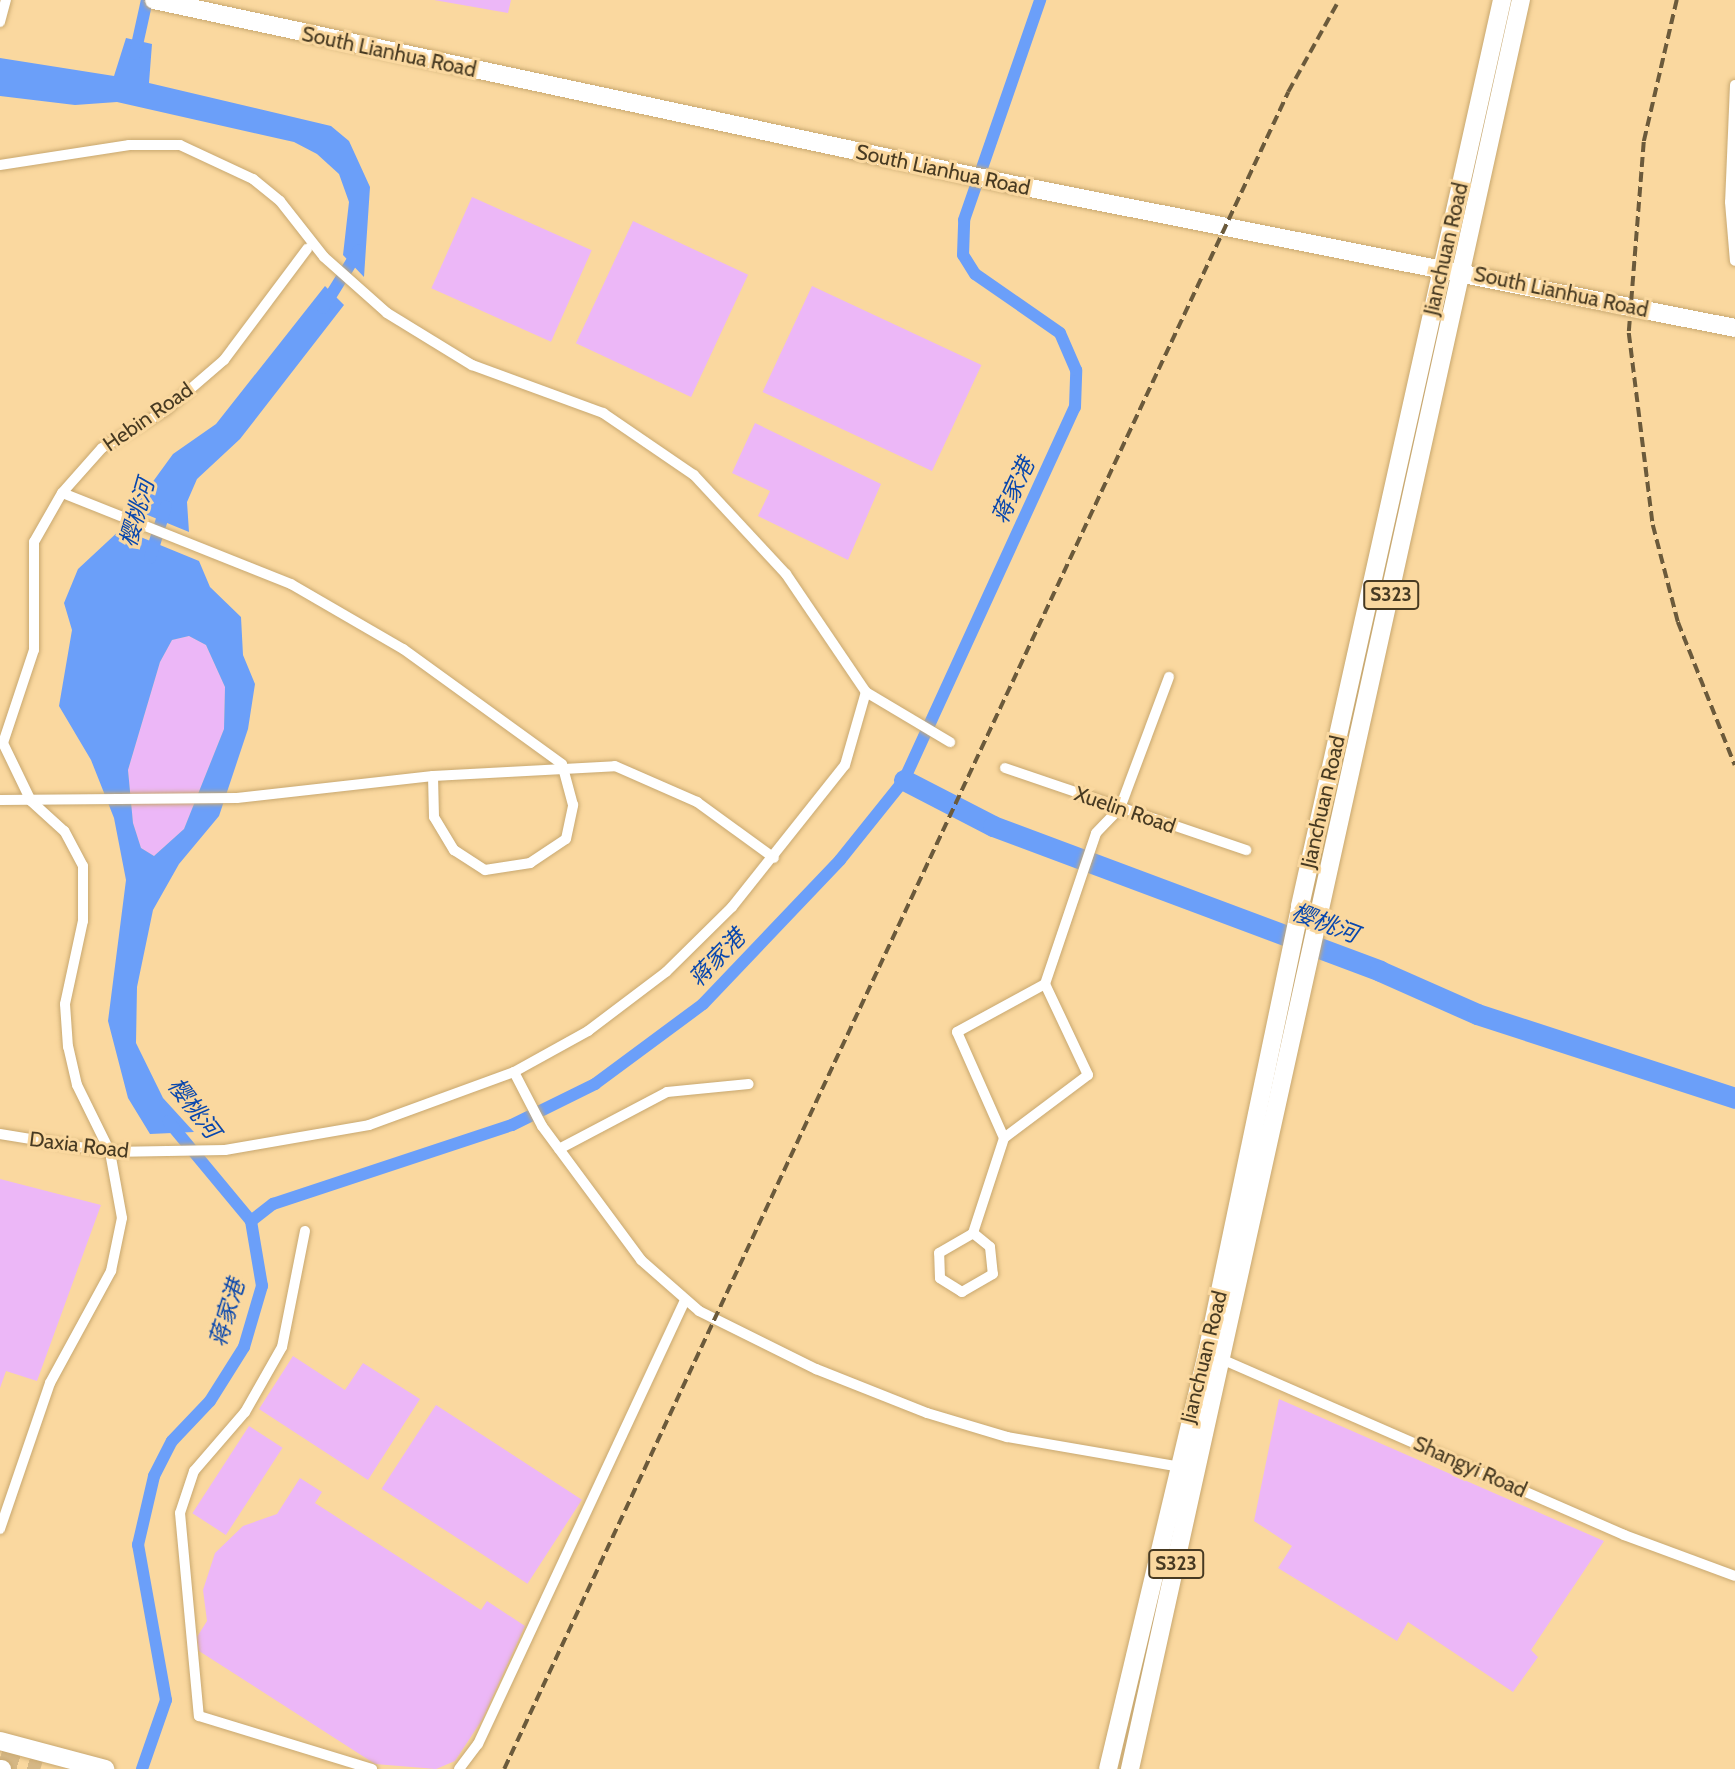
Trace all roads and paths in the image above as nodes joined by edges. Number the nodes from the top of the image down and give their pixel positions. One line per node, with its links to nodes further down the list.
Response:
1 (6, 0): 5 (street)
2 (154, 0): 10 (main road, South Lianhua Road)
3 (1502, 0): 10 (main road, Jianchuan Road)
4 (1521, 0): 11 (main road, Jianchuan Road / S323)
5 (0, 22)
6 (1735, 85): 9 (street)
7 (0, 165): 15 (street)
8 (307, 249): 13 (street, Hebin Road)
9 (1735, 261)
10 (1443, 267): 11 (main road, South Lianhua Road); 35 (main road, Jianchuan Road)
11 (1462, 271): 12 (main road, South Lianhua Road); 35 (main road, Jianchuan Road / S323)
12 (1735, 328)
13 (62, 493): 17 (street); 21 (street, Hebin Road)
14 (1169, 677): 22 (street)
15 (866, 692): 16 (street); 24 (street, Daxia Road)
16 (950, 742)
17 (562, 764): 19 (street); 19 (street); 24 (street)
18 (1005, 768): 22 (street, Xuelin Road)
19 (433, 776): 21 (street)
20 (0, 800): 21 (street)
21 (31, 800): 31 (street)
22 (1121, 808): 23 (street, Xuelin Road); 25 (street)
23 (1246, 850)
24 (774, 858): 26 (street, Daxia Road)
25 (1045, 984): 29 (street); 29 (street)
26 (514, 1072): 30 (street); 31 (street, Daxia Road)
27 (749, 1084): 30 (street)
28 (0, 1134): 31 (street, Daxia Road)
29 (1004, 1138): 33 (street)
30 (559, 1149): 34 (street)
31 (110, 1152): 37 (street)
32 (305, 1231): 41 (street)
33 (973, 1233): 33 (street)
34 (685, 1301): 36 (street); 42 (street)
35 (1214, 1356): 36 (main road, Jianchuan Road); 38 (street, Shangyi Road); 44 (main road, Jianchuan Road / S323)
36 (1175, 1466): 43 (main road, Jianchuan Road)
37 (0, 1529)
38 (1735, 1576)
39 (0, 1741): 40 (main road)
40 (102, 1768)
41 (372, 1769)
42 (459, 1769)
43 (1108, 1769)
44 (1130, 1769)

